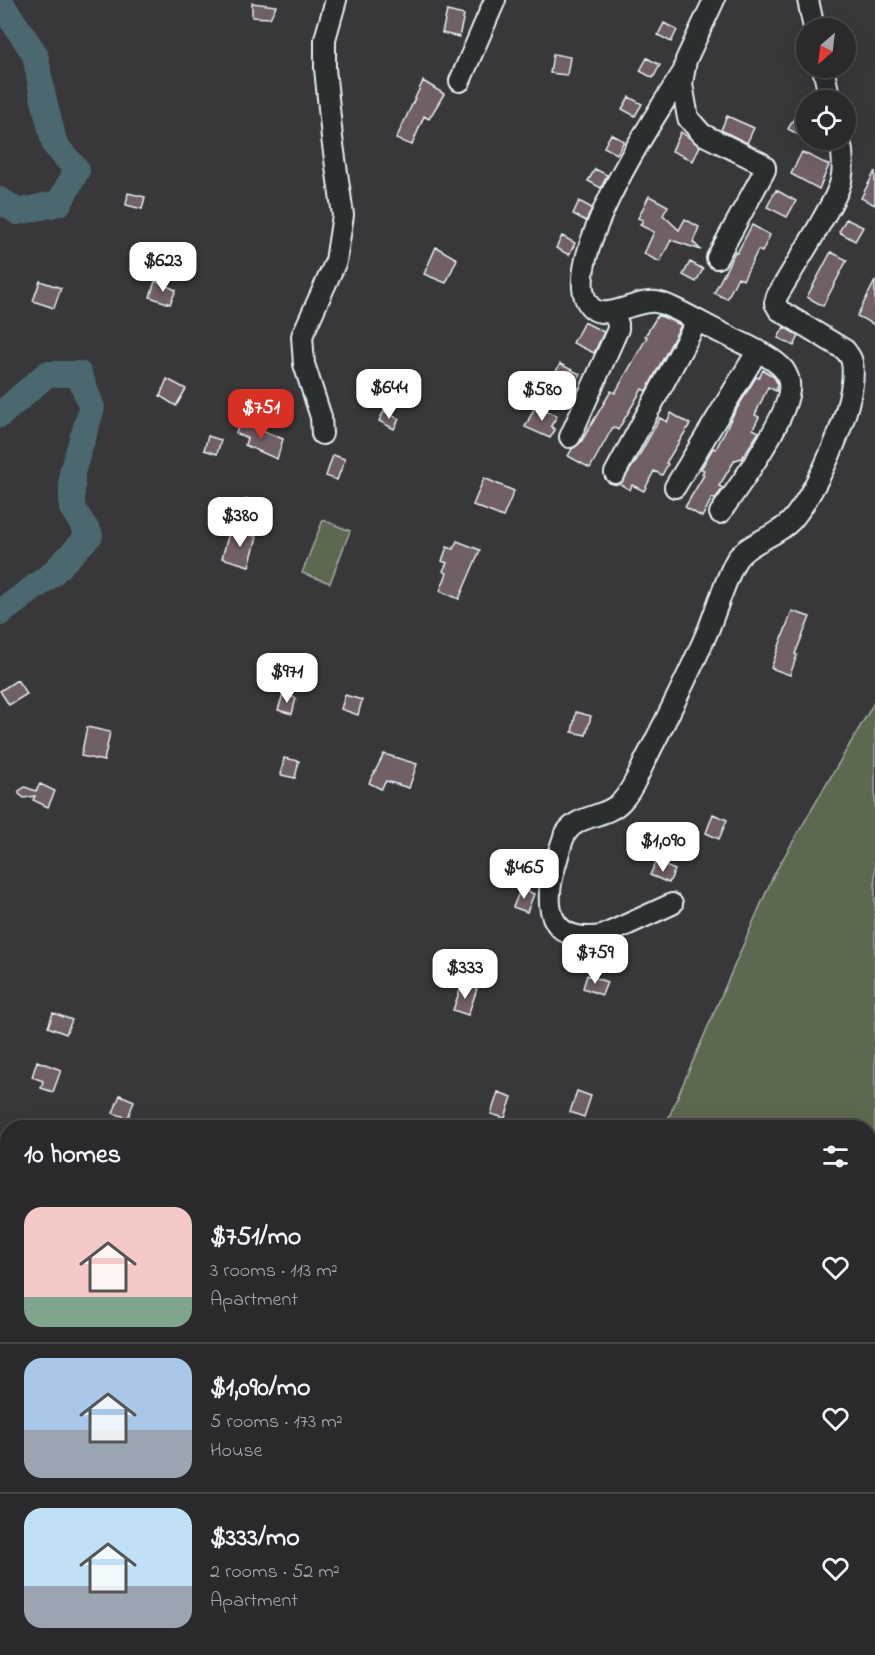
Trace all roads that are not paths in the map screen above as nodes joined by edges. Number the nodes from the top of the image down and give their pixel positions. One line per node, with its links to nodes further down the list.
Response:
1 (336, 0): 13 (street)
2 (495, 0): 7 (street)
3 (714, 0): 6 (street)
4 (808, 0): 5 (street)
5 (812, 18)
6 (684, 71): 9 (street); 10 (street)
7 (460, 81)
8 (842, 150): 18 (street)
9 (717, 258)
10 (613, 312): 11 (street); 14 (street)
11 (697, 321): 12 (street); 15 (street)
12 (757, 352): 16 (street); 17 (street)
13 (322, 434)
14 (570, 437)
15 (615, 473)
16 (675, 487)
17 (720, 513)
18 (672, 904)

